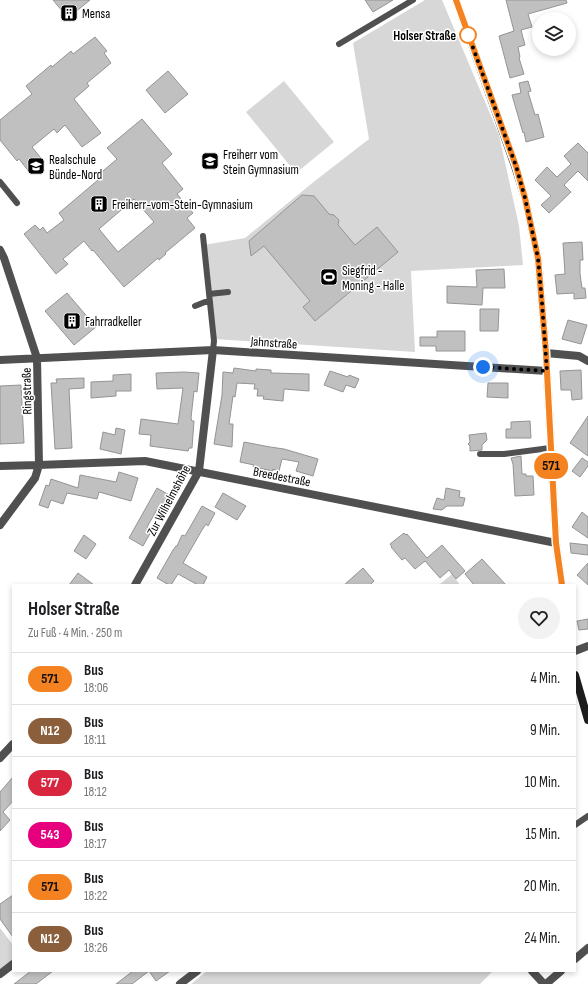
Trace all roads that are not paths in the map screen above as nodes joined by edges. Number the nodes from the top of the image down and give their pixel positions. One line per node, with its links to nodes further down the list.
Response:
1 (413, 0): 3 (lane)
2 (456, 0): 13 (main road)
3 (339, 44)
4 (0, 182): 5 (lane)
5 (17, 203)
6 (203, 236): 9 (lane)
7 (0, 250): 14 (street, Ringstraße)
8 (228, 292): 9 (lane)
9 (209, 294): 10 (lane)
10 (210, 302): 11 (lane); 12 (lane)
11 (195, 306)
12 (213, 350): 14 (street, Jahnstraße); 17 (street, Jahnstraße); 22 (street, Zur Wilhelmshöhe)
13 (546, 353): 16 (street); 17 (main road)
14 (37, 358): 15 (street, Jahnstraße); 20 (street, Ringstraße)
15 (0, 360)
16 (588, 361)
17 (547, 371): 18 (main road)
18 (550, 448): 19 (lane); 24 (main road)
19 (480, 454)
20 (40, 465): 21 (street, Breedestraße); 22 (street, Breedestraße); 23 (street, Ringstraße)
21 (0, 466)
22 (199, 471): 24 (street, Breedestraße); 25 (street, Zur Wilhelmshöhe)
23 (0, 526)
24 (556, 543): 26 (main road)
25 (137, 584)
26 (562, 584)
27 (588, 646): 28 (street)
28 (576, 650)
29 (576, 681): 30 (main road)
30 (588, 720)
31 (12, 745): 32 (street)
32 (0, 758)
33 (588, 816): 34 (lane)
34 (576, 824)
35 (588, 948): 36 (street)
36 (576, 958)
37 (12, 965): 41 (street)
38 (196, 972): 42 (street)
39 (533, 972): 43 (street)
40 (560, 972): 43 (street)
41 (0, 974)
42 (180, 984)
43 (545, 984)

